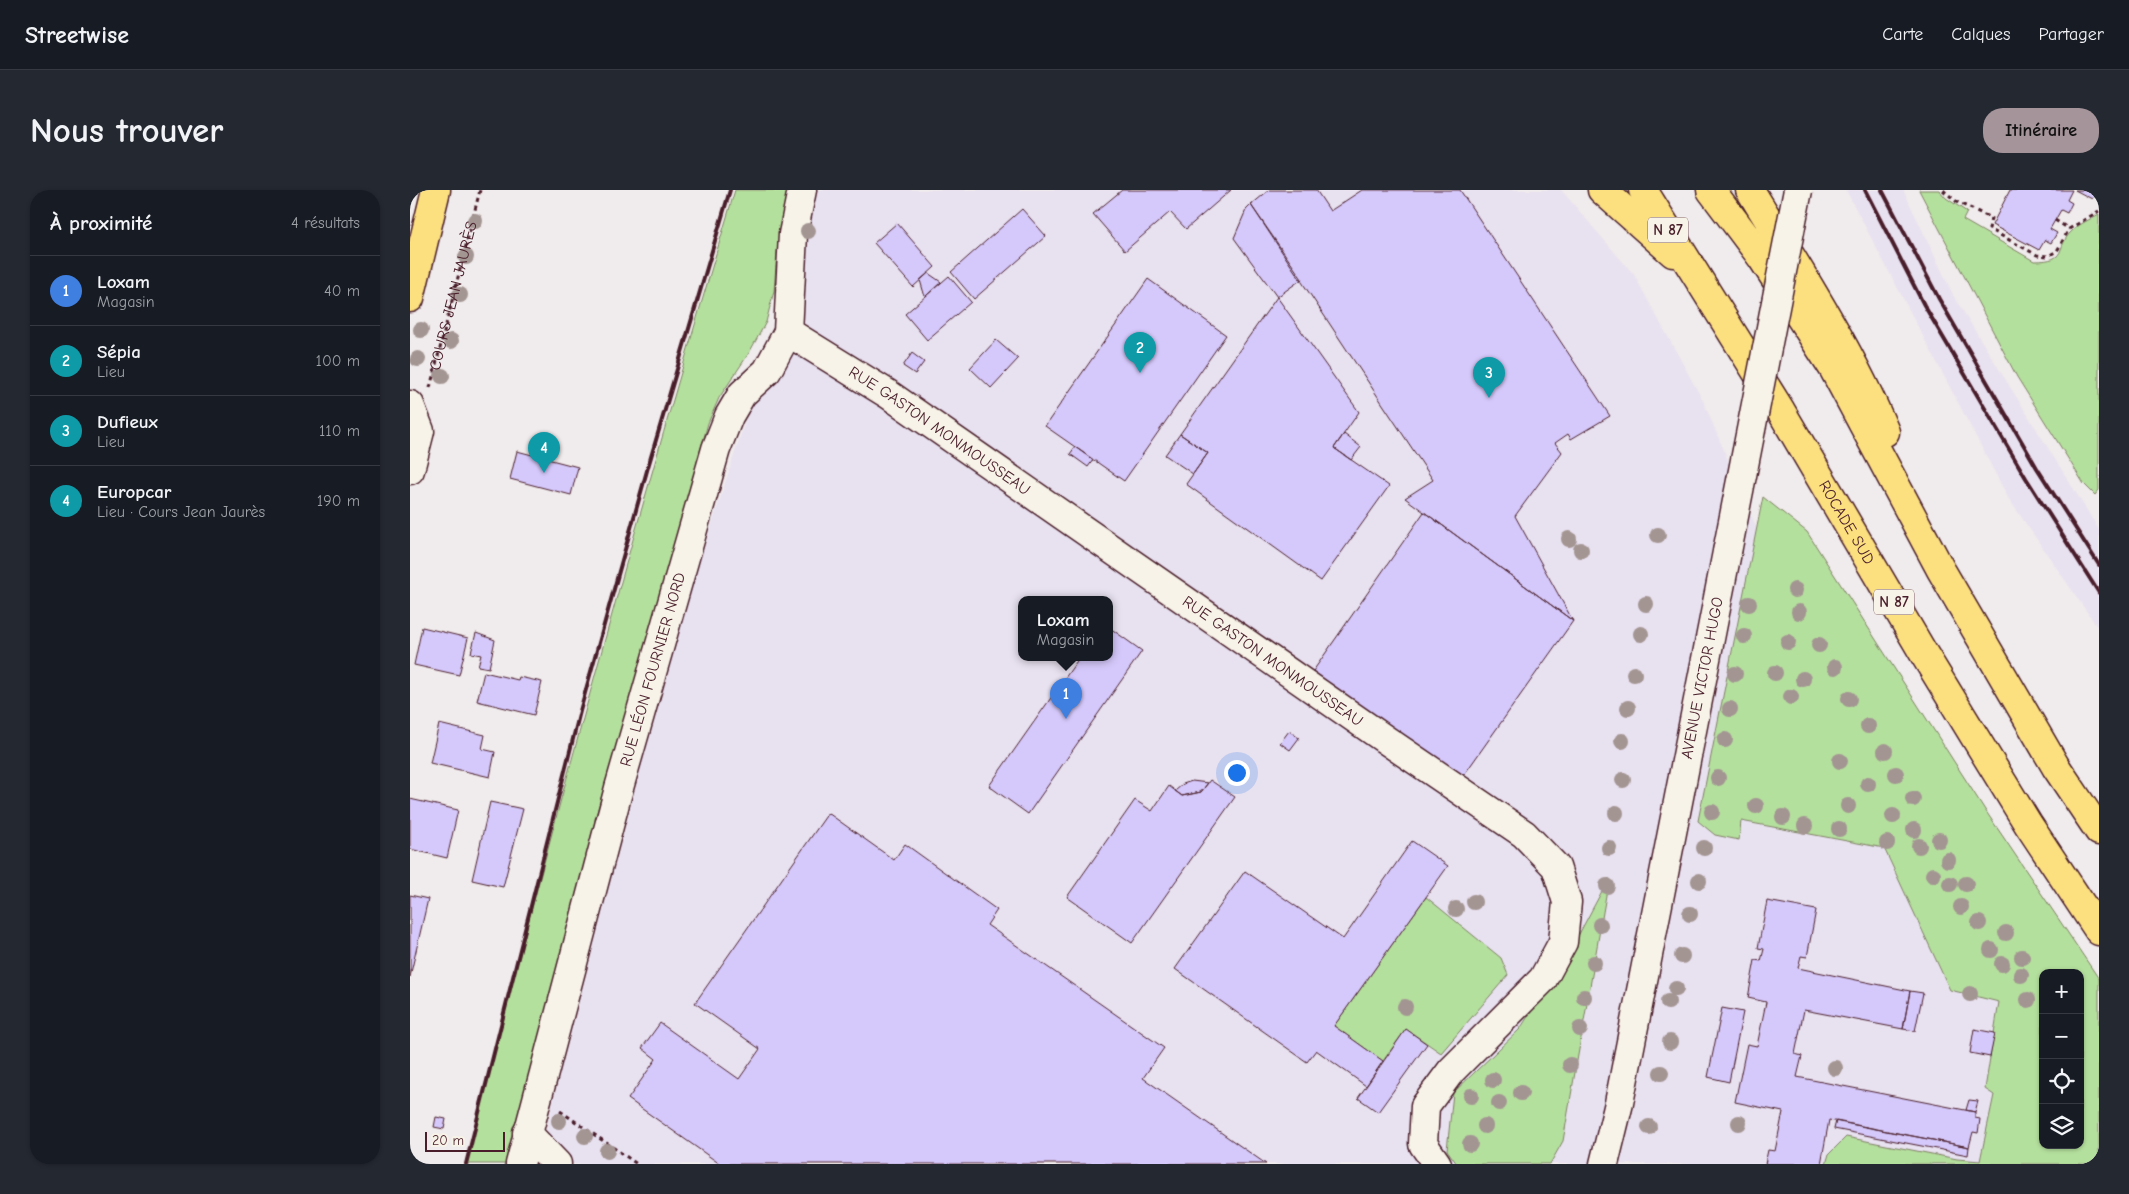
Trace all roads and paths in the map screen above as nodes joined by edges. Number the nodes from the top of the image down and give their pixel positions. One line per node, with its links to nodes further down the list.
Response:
1 (436, 190): 14 (main road)
2 (480, 190): 17 (path, COURS JEAN JAURÈS)
3 (802, 190): 15 (street, RUE LÉON FOURNIER NORD)
4 (1602, 190): 13 (main road)
5 (1643, 190): 13 (main road, ROCADE SUD / N 87)
6 (1711, 190): 19 (main road)
7 (1750, 190): 19 (main road)
8 (1798, 190): 28 (street, AVENUE VICTOR HUGO, bridge)
9 (1943, 190): 12 (path)
10 (2099, 212): 12 (path)
11 (2055, 220): 12 (path)
12 (2069, 229)
13 (1694, 271): 21 (main road, ROCADE SUD / N 87)
14 (410, 298)
15 (788, 332): 22 (street, RUE LÉON FOURNIER NORD); 27 (street, RUE GASTON MONMOUSSEAU)
16 (410, 405): 17 (street)
17 (420, 431): 18 (street)
18 (410, 470)
19 (1941, 570): 20 (main road)
20 (2099, 831)
21 (2099, 931)
22 (537, 1095): 23 (street, RUE LÉON FOURNIER NORD); 26 (path)
23 (527, 1133): 24 (street, RUE LÉON FOURNIER NORD); 25 (street)
24 (520, 1164)
25 (557, 1164)
26 (637, 1164)
27 (1437, 1164)
28 (1604, 1164)

